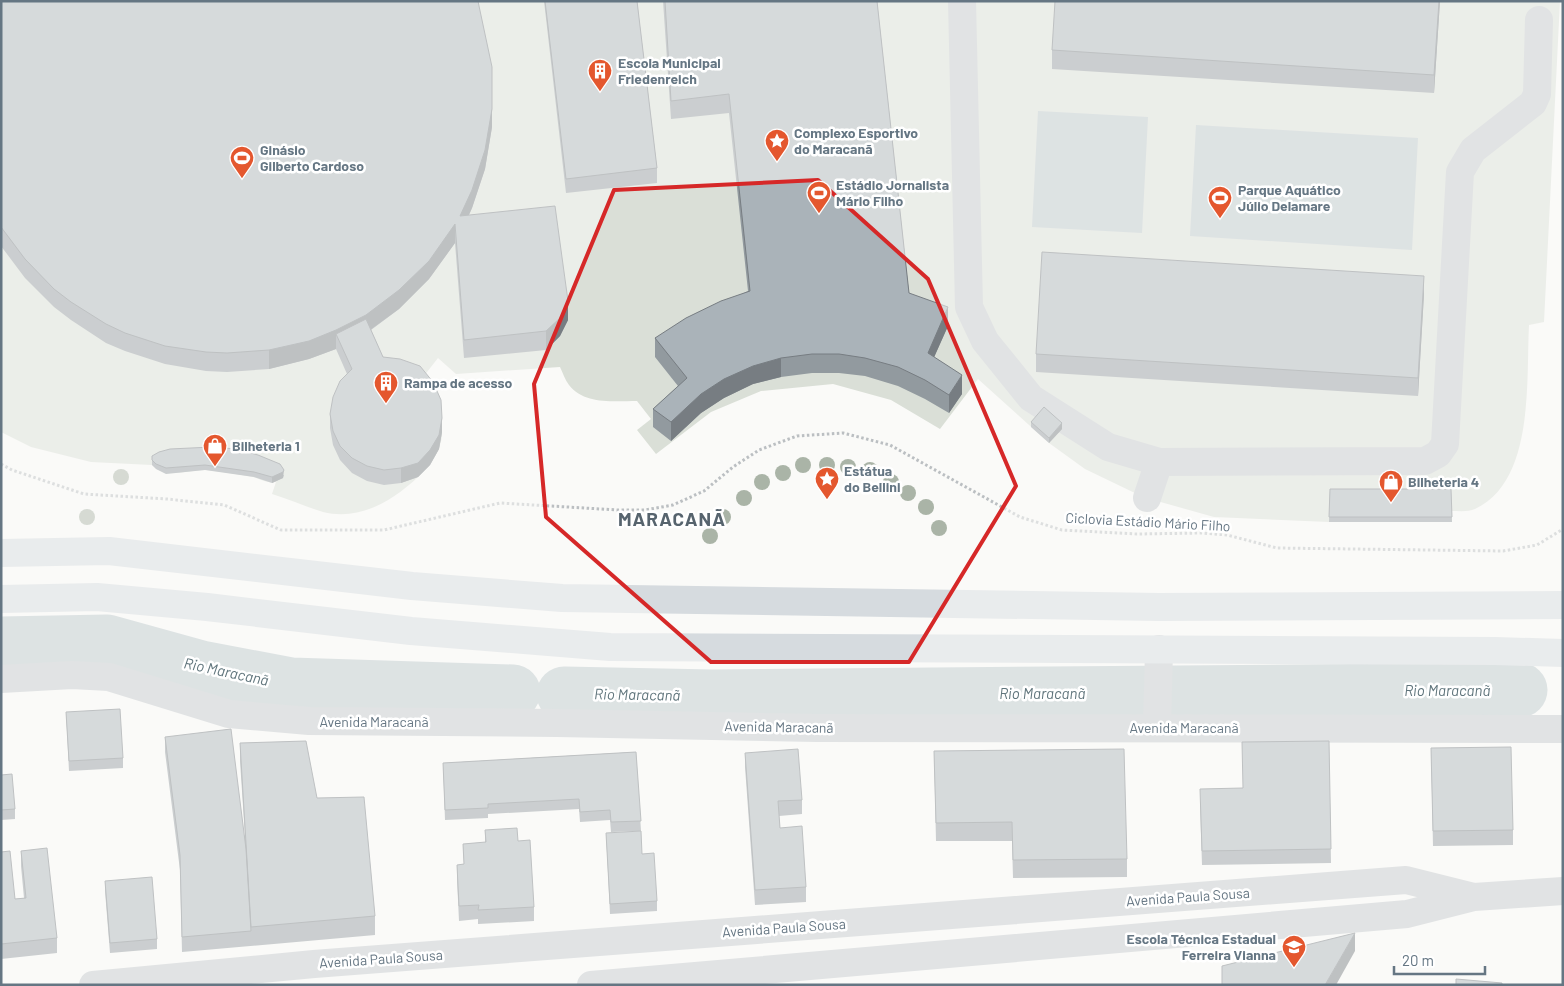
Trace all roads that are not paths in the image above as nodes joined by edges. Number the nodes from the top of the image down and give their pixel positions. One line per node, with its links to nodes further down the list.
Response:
1 (962, 1): 3 (street)
2 (1539, 20): 3 (street)
3 (1159, 462): 4 (street)
4 (1147, 498)
5 (1, 553): 7 (main road)
6 (1, 599): 9 (main road)
7 (1561, 605)
8 (1563, 653): 9 (main road)
9 (1159, 656): 11 (street)
10 (1, 679): 11 (street, Avenida Maracanã)
11 (1157, 717): 12 (street, Avenida Maracanã)
12 (1563, 729)
13 (1563, 891): 14 (street, Avenida Paula Sousa)
14 (1474, 897): 15 (street, Avenida Paula Sousa); 17 (street, Avenida Paula Sousa)
15 (1132, 901): 16 (street, Avenida Paula Sousa); 17 (street)
16 (805, 926): 18 (street); 19 (street, Avenida Paula Sousa)
17 (1133, 938): 18 (street, Avenida Paula Sousa)
18 (808, 966): 21 (street, Avenida Paula Sousa)
19 (317, 975): 20 (street, Avenida Paula Sousa)
20 (93, 985)
21 (592, 985)

